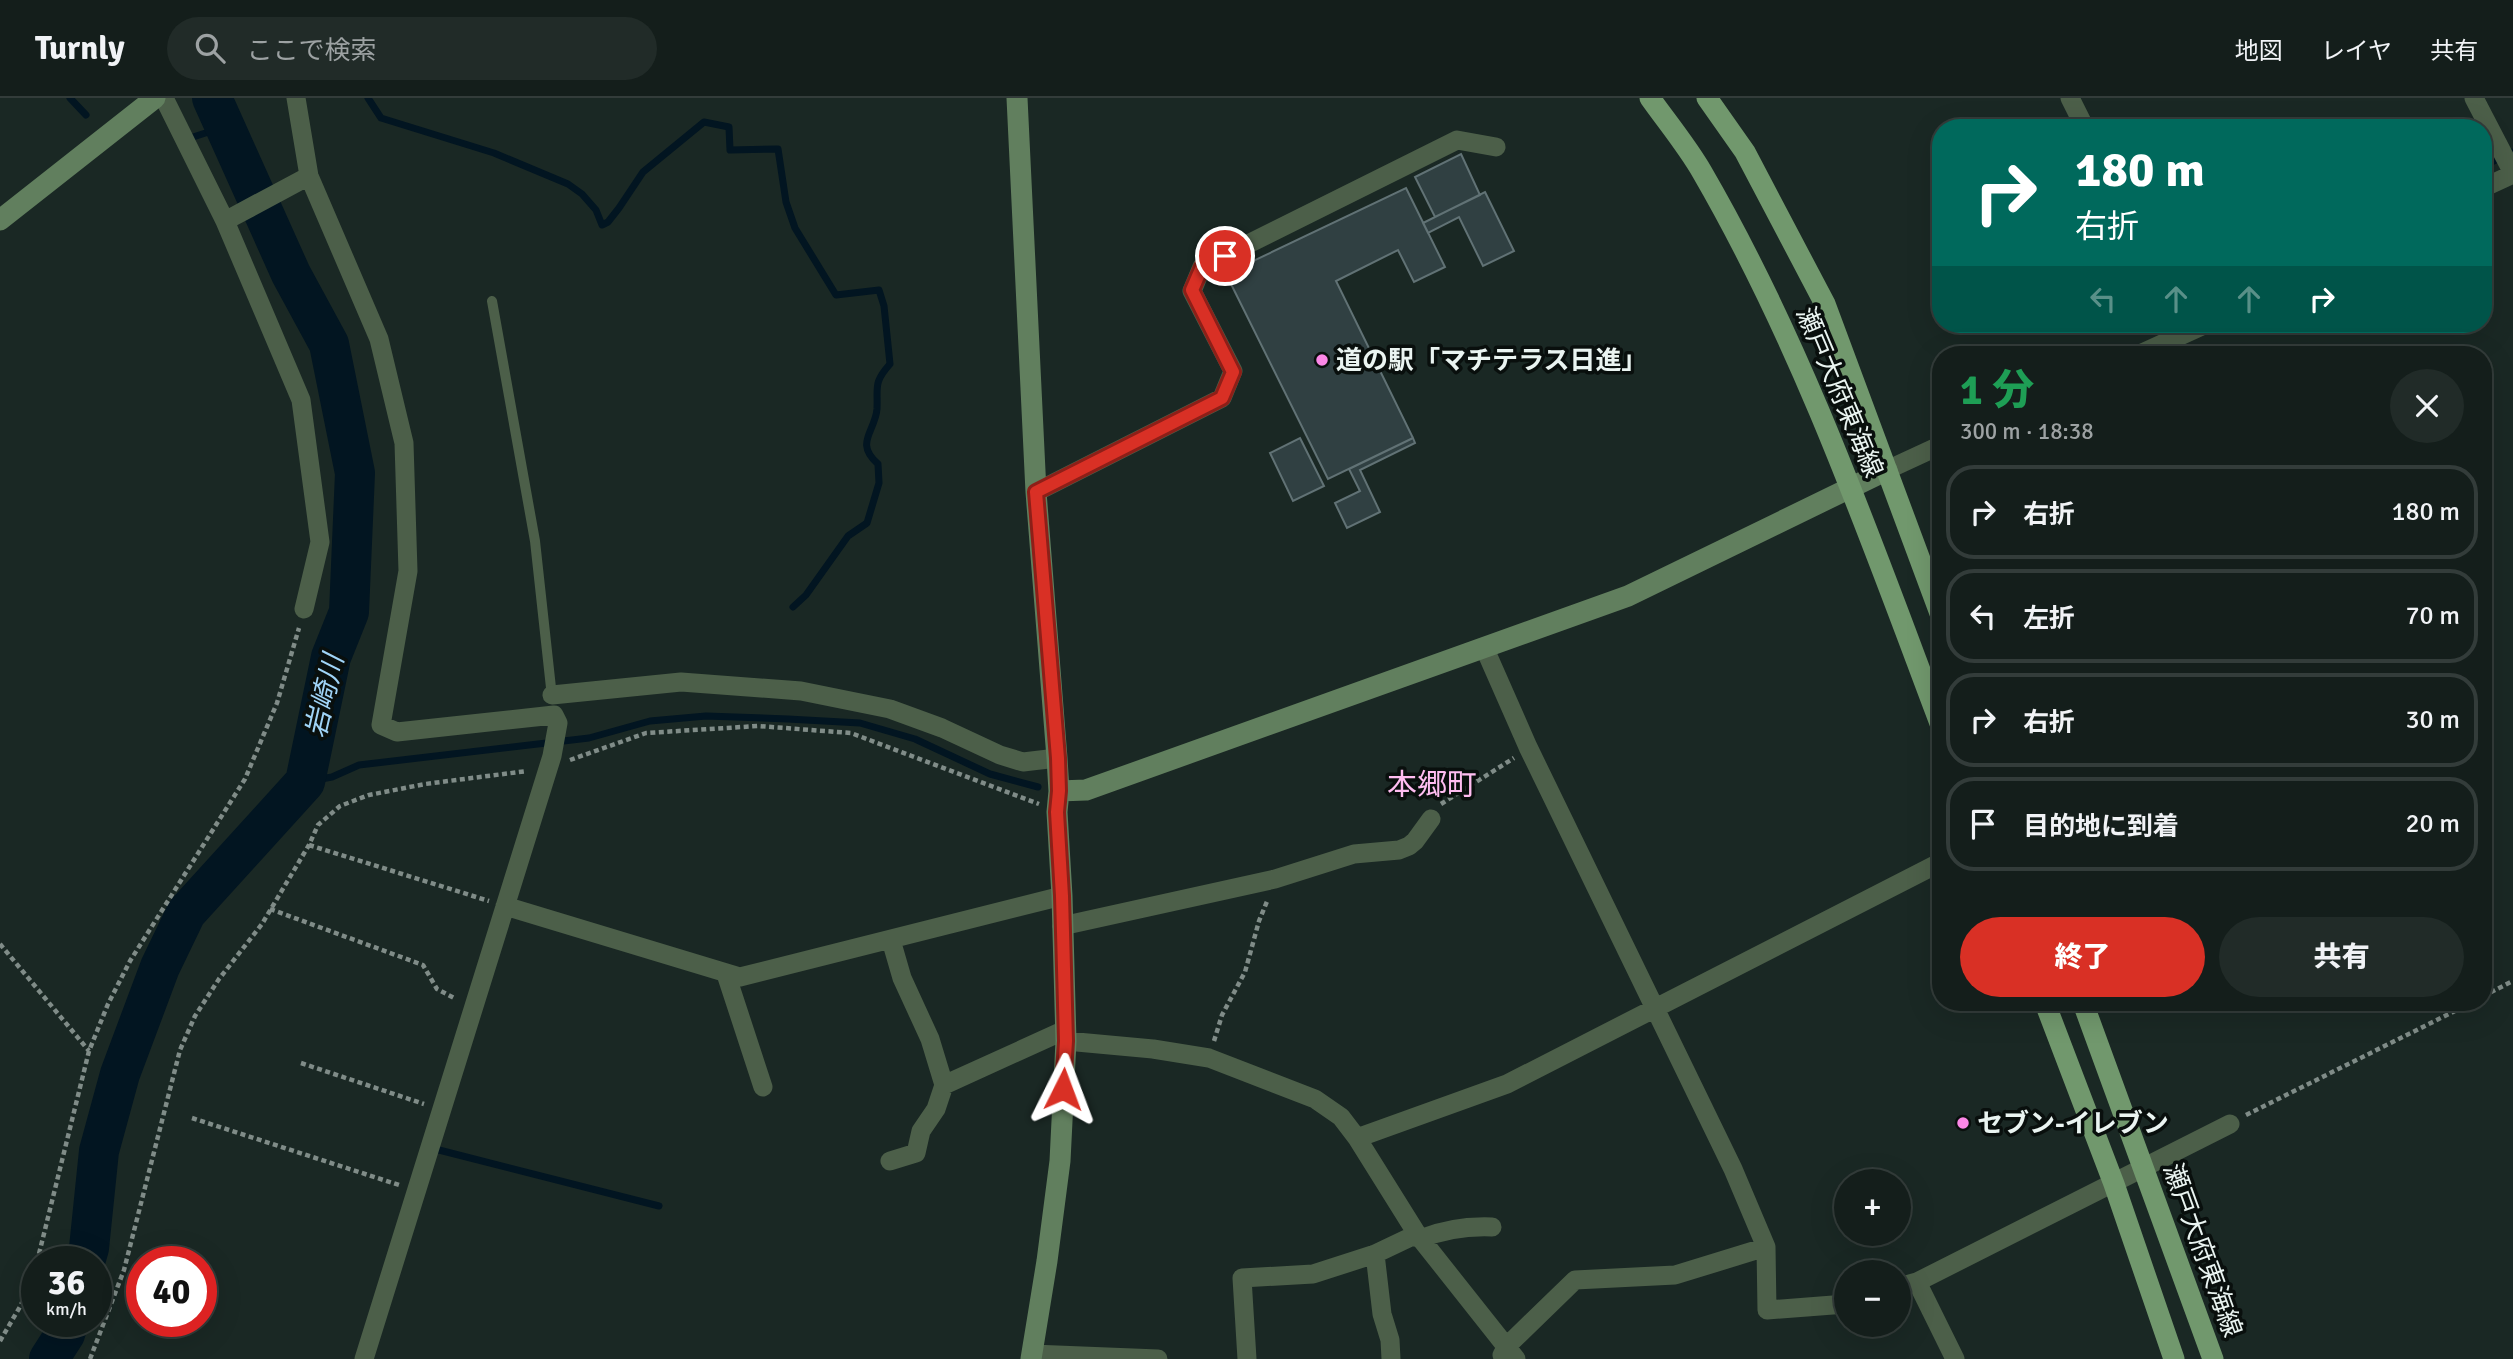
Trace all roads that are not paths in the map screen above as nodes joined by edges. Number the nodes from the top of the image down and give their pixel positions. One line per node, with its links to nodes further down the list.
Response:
1 (155, 98): 17 (street)
2 (164, 98): 16 (street)
3 (296, 98): 14 (street)
4 (1017, 98): 24 (street)
5 (1650, 98): 23 (main road, 瀬戸大府東海線)
6 (1707, 98): 22 (main road, 瀬戸大府東海線)
7 (2070, 98): 9 (street)
8 (2473, 98): 10 (street)
9 (2080, 119)
10 (2484, 119)
11 (2492, 134): 13 (street)
12 (1496, 147): 24 (street)
13 (2513, 173): 15 (street)
14 (305, 177): 16 (street); 30 (street)
15 (2492, 184)
16 (229, 219): 26 (street)
17 (0, 220)
18 (492, 301): 28 (lane)
19 (2176, 333): 20 (street)
20 (2154, 346)
21 (1932, 449): 22 (street)
22 (1887, 470): 23 (street); 25 (main road, 瀬戸大府東海線)
23 (1852, 488): 27 (street); 29 (main road, 瀬戸大府東海線)
24 (1036, 492): 31 (street)
25 (1932, 592)
26 (304, 609)
27 (1484, 648): 32 (street); 40 (street)
28 (552, 695): 30 (lane); 31 (street)
29 (1932, 702)
30 (556, 719): 36 (street)
31 (1058, 758): 32 (street)
32 (1058, 802): 35 (street)
33 (1431, 819): 37 (street)
34 (1932, 867): 40 (street)
35 (1062, 896): 37 (street); 38 (street)
36 (505, 906): 39 (street); 60 (street)
37 (1062, 926): 43 (street)
38 (891, 940): 39 (street); 44 (street)
39 (726, 974): 45 (street)
40 (1655, 1007): 47 (street); 53 (street)
41 (2048, 1011): 50 (main road)
42 (2086, 1011): 49 (main road, 瀬戸大府東海線)
43 (1065, 1036): 44 (street); 47 (street); 59 (street)
44 (944, 1085): 48 (street)
45 (763, 1087)
46 (2230, 1124): 49 (street)
47 (1357, 1138): 52 (street)
48 (890, 1161)
49 (2143, 1168): 50 (street); 66 (main road, 瀬戸大府東海線)
50 (2114, 1184): 55 (street); 65 (main road)
51 (1492, 1227): 52 (street)
52 (1419, 1236): 54 (street); 58 (street)
53 (1766, 1247): 57 (street); 58 (street)
54 (1375, 1254): 62 (street); 63 (street)
55 (1911, 1284)
56 (1911, 1290): 64 (street)
57 (1834, 1305)
58 (1508, 1355)
59 (1032, 1357): 61 (street)
60 (364, 1359)
61 (1158, 1359)
62 (1247, 1359)
63 (1391, 1359)
64 (1955, 1359)
65 (2174, 1359)
66 (2213, 1359)

